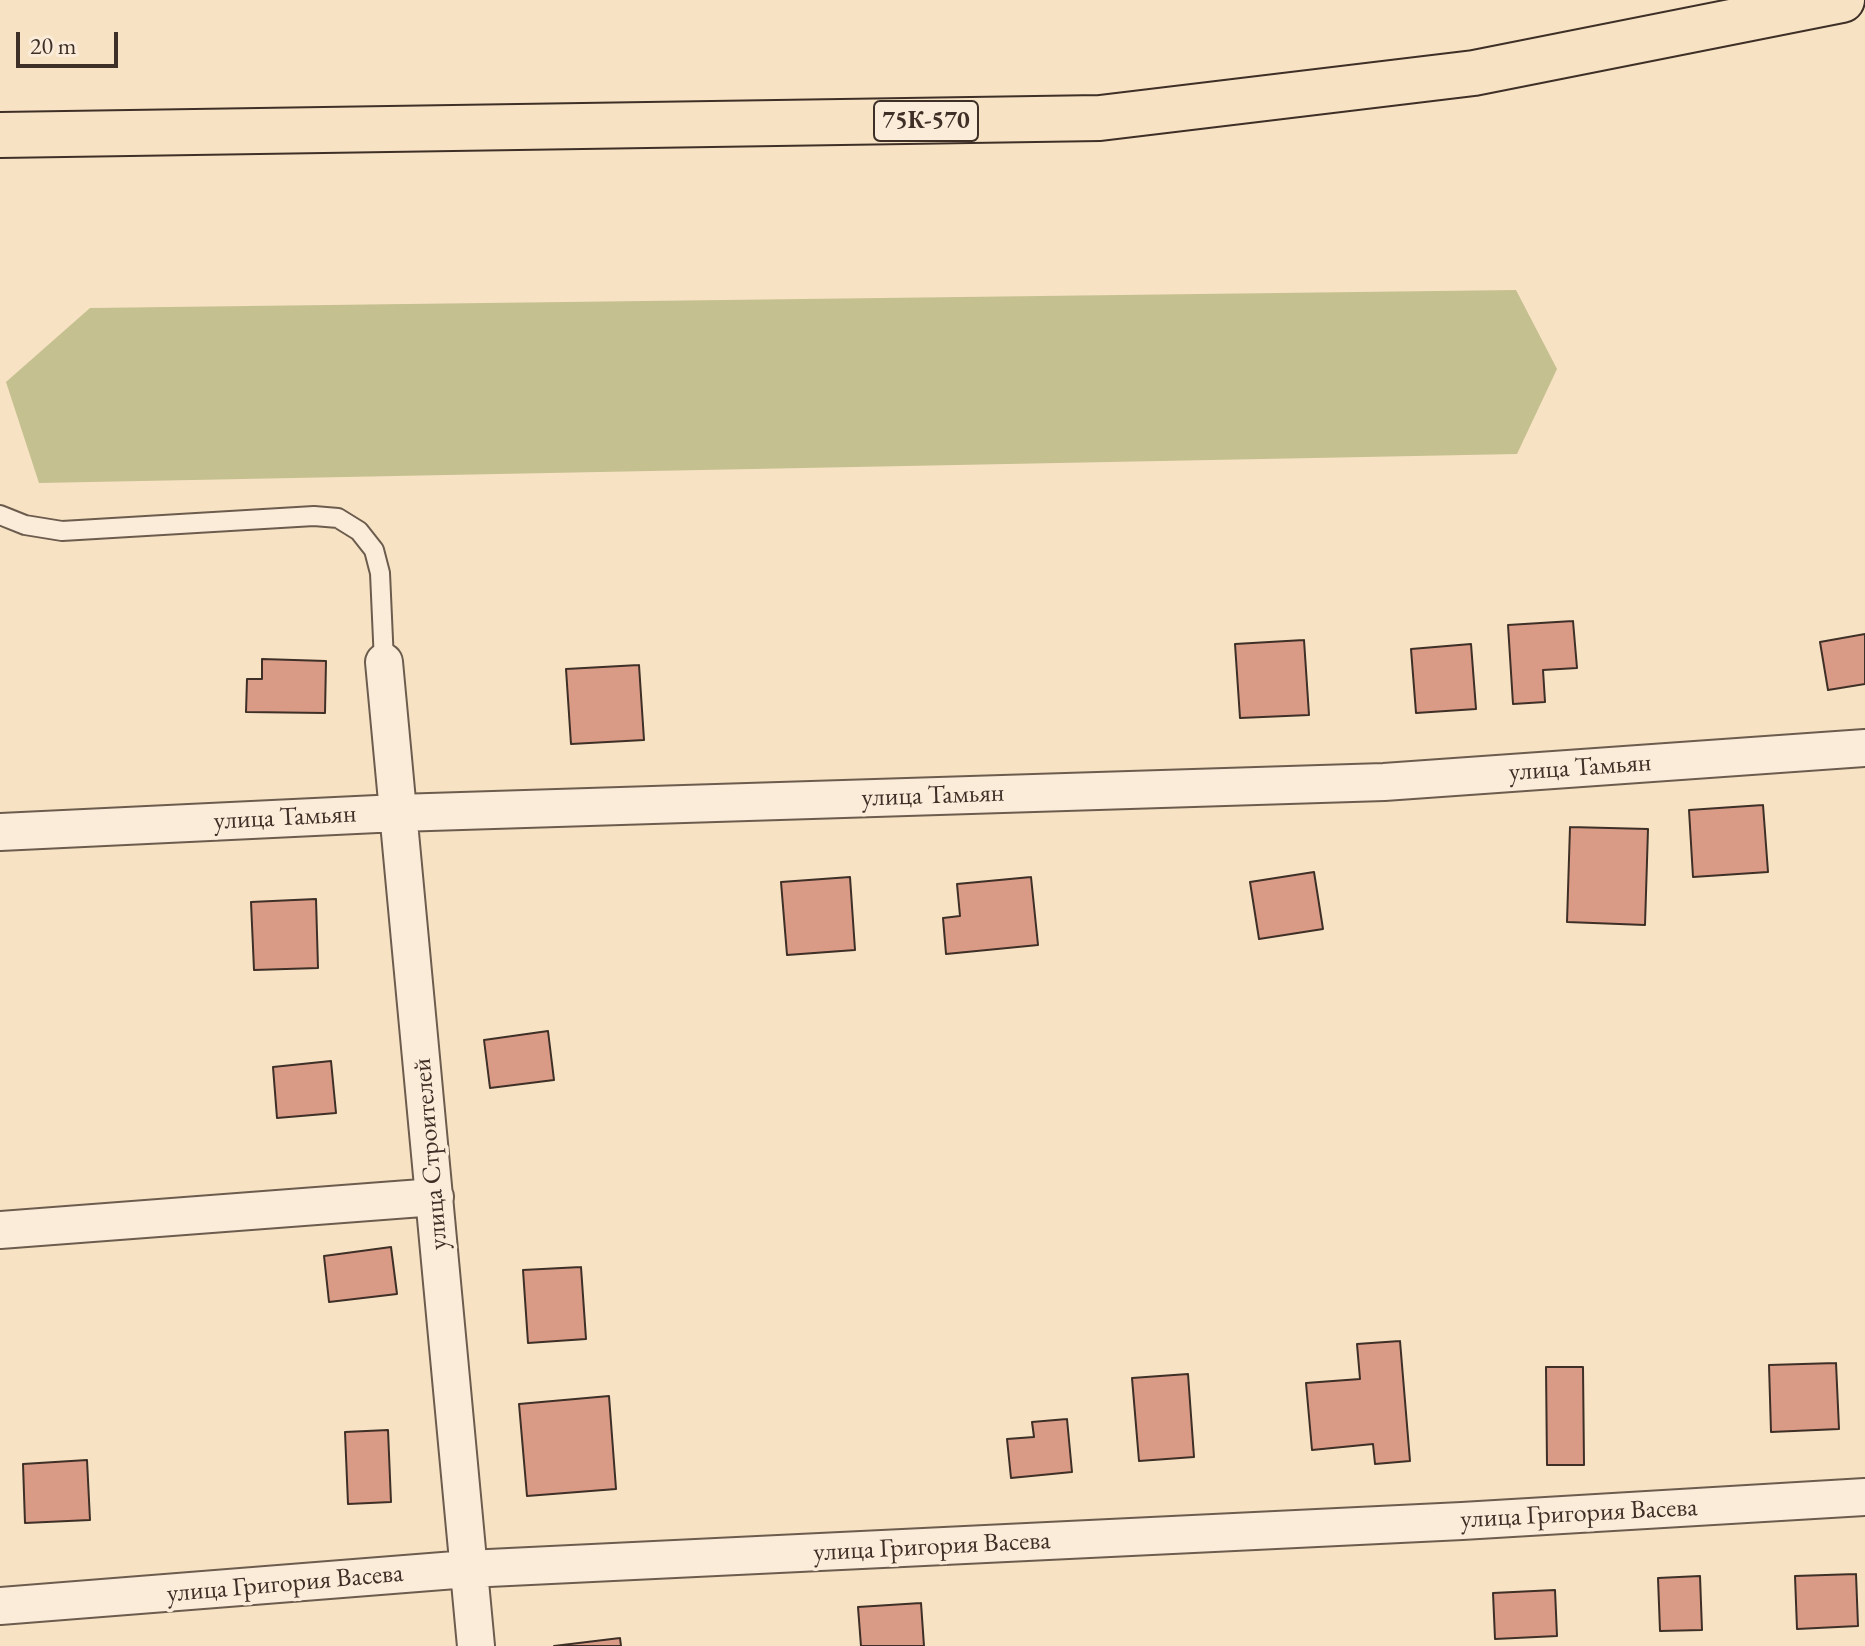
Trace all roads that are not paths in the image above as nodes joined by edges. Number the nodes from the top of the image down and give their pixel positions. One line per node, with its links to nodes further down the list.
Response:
1 (1842, 0): 2 (main road, 75К-570)
2 (0, 135)
3 (0, 515): 4 (lane)
4 (384, 662): 6 (street, улица Строителей)
5 (1865, 748): 6 (street, улица Тамьян)
6 (398, 813): 7 (street, улица Тамьян); 8 (street, улица Строителей)
7 (0, 832)
8 (435, 1197): 9 (street); 11 (street, улица Строителей)
9 (0, 1230)
10 (1865, 1497): 11 (street, улица Григория Васева)
11 (468, 1569): 12 (street, улица Григория Васева); 13 (street, улица Строителей)
12 (0, 1606)
13 (476, 1646)

